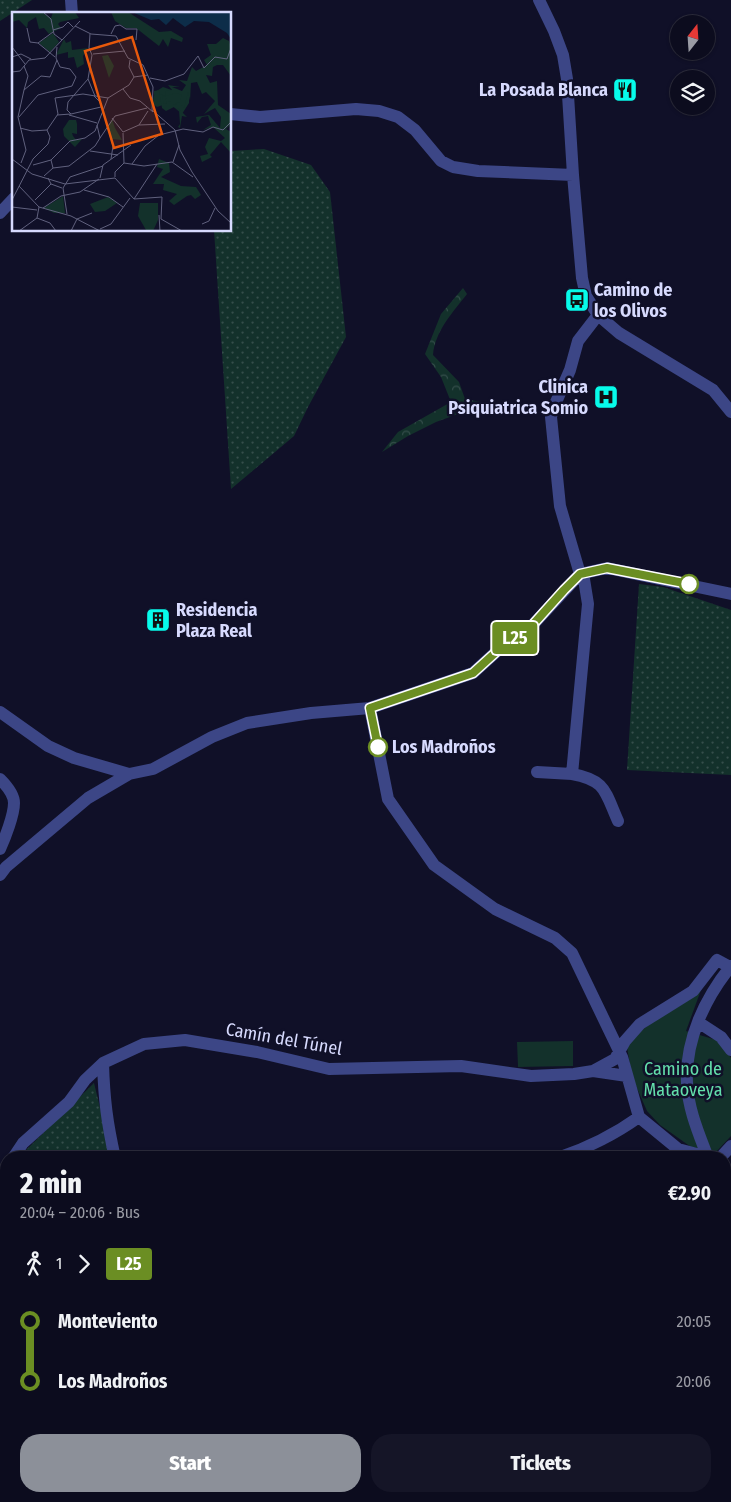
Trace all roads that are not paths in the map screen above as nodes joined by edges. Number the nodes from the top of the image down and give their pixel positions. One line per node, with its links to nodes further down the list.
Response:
1 (538, 0): 3 (street)
2 (231, 114): 3 (street)
3 (573, 175): 6 (street)
4 (12, 200): 5 (street)
5 (0, 213)
6 (598, 315): 7 (street); 8 (street)
7 (731, 412)
8 (582, 574): 9 (street); 10 (street); 14 (street)
9 (730, 592)
10 (370, 708): 13 (street); 22 (street)
11 (0, 712): 13 (street)
12 (537, 772): 14 (street)
13 (129, 774): 18 (street)
14 (572, 774): 16 (street)
15 (0, 779): 17 (street)
16 (618, 821)
17 (0, 849)
18 (0, 875)
19 (731, 966): 20 (street); 22 (street)
20 (698, 1022): 21 (street); 31 (street)
21 (731, 1050)
22 (620, 1052): 24 (street); 25 (street)
23 (103, 1063): 24 (street, Camín del Túnel); 27 (street, Camín del Túnel); 28 (street)
24 (593, 1071): 25 (street)
25 (628, 1076): 26 (street)
26 (639, 1117): 29 (street); 30 (street)
27 (18, 1151)
28 (113, 1151)
29 (577, 1151)
30 (686, 1151)
31 (706, 1151)

